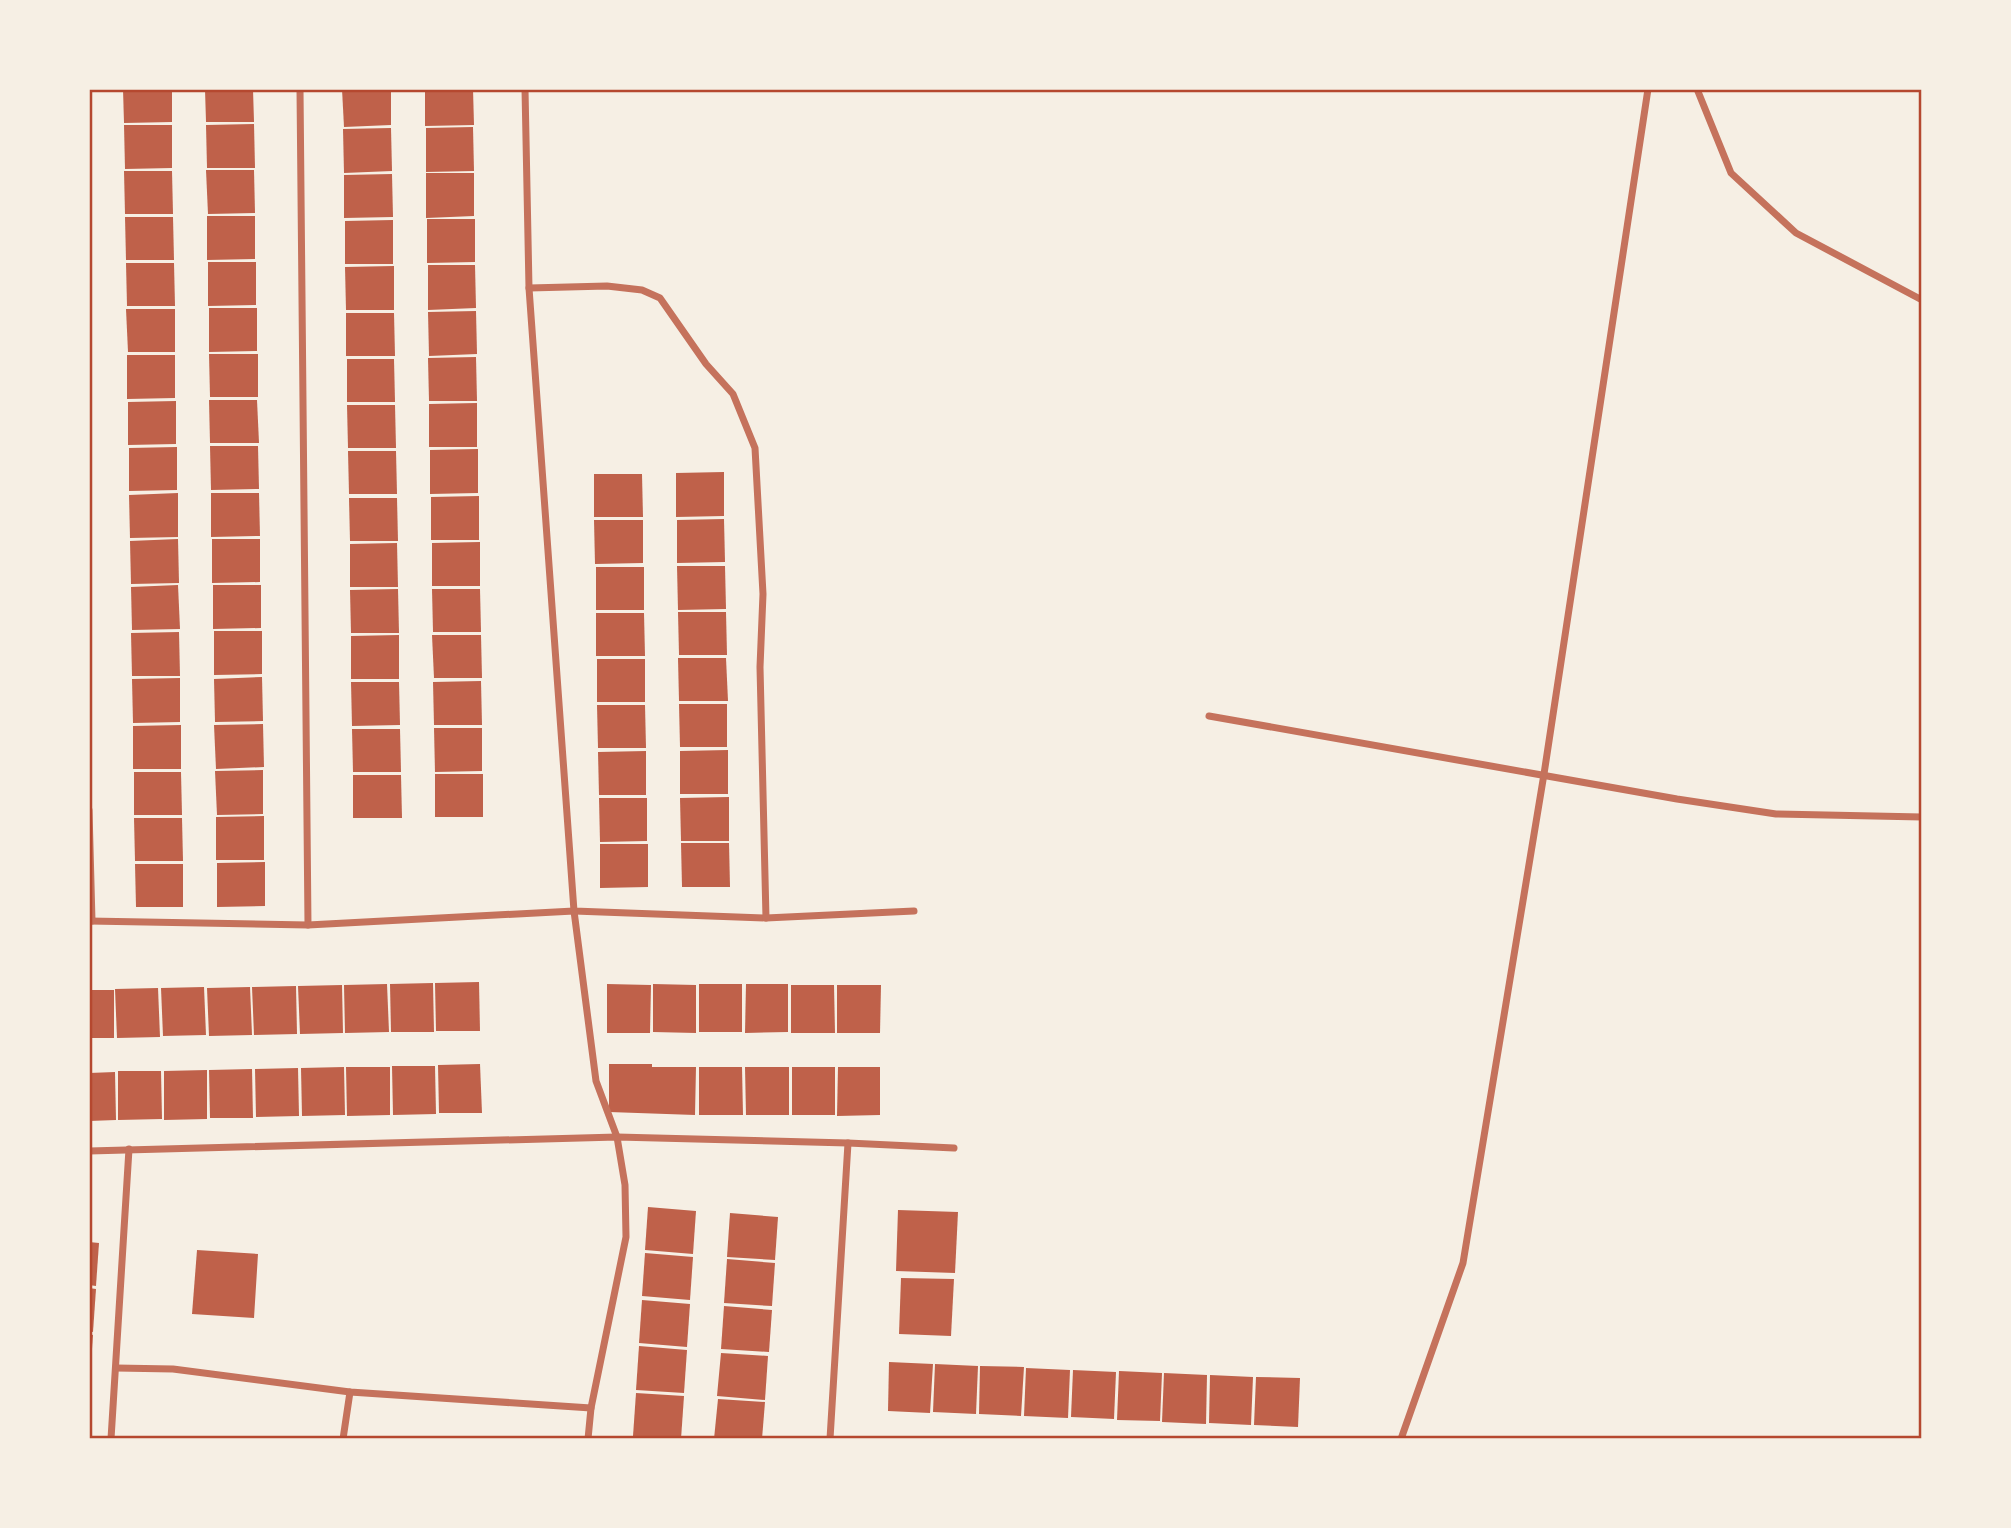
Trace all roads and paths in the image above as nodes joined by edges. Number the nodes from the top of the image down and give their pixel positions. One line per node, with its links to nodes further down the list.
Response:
1 (300, 89): 15 (street)
2 (525, 89): 5 (street)
3 (1647, 89): 8 (street)
4 (1697, 89): 6 (street)
5 (529, 288): 11 (street); 13 (street)
6 (1922, 300)
7 (1209, 716): 8 (street)
8 (1544, 774): 10 (street); 28 (street)
9 (89, 810): 14 (street)
10 (1922, 817)
11 (574, 911): 13 (street); 15 (street); 16 (street)
12 (914, 911): 13 (street)
13 (766, 918)
14 (91, 921): 15 (street)
15 (308, 925)
16 (617, 1137): 17 (street); 19 (street); 23 (street)
17 (848, 1143): 18 (street); 27 (street)
18 (954, 1148)
19 (129, 1149): 20 (street); 21 (street)
20 (89, 1151)
21 (116, 1367): 22 (street); 24 (street)
22 (350, 1392): 23 (street); 25 (street)
23 (591, 1408): 26 (street)
24 (111, 1439)
25 (343, 1439)
26 (588, 1439)
27 (830, 1439)
28 (1401, 1439)

